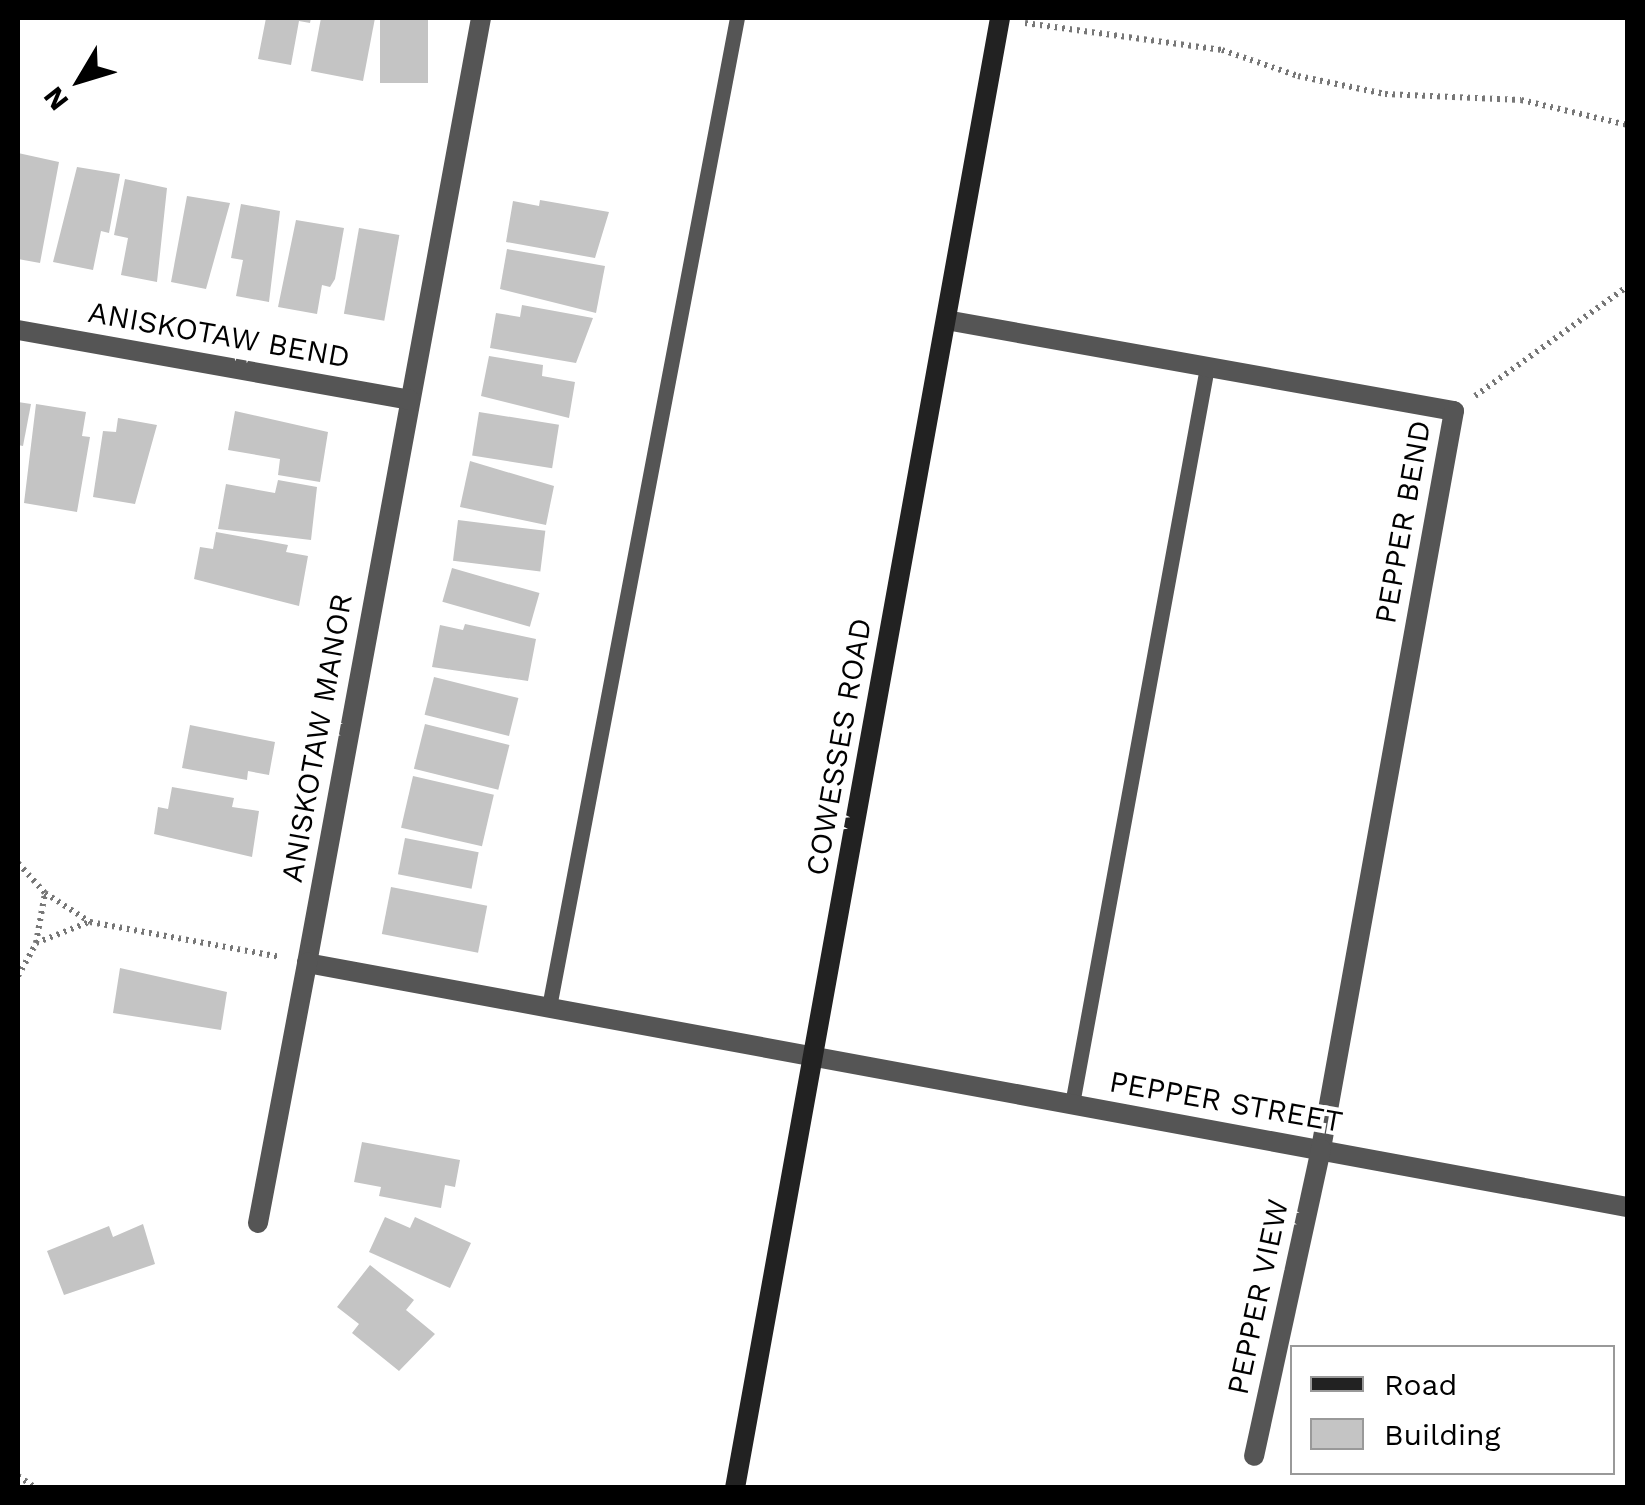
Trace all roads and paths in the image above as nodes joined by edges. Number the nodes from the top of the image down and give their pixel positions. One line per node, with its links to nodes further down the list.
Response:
1 (481, 18): 9 (street, ANISKOTAW MANOR)
2 (736, 18): 18 (lane)
3 (995, 18): 4 (path); 6 (street, COWESSES ROAD)
4 (1628, 124)
5 (1628, 286): 10 (path)
6 (946, 320): 8 (street, PEPPER BEND); 19 (street, COWESSES ROAD)
7 (18, 330): 9 (street, ANISKOTAW BEND)
8 (1207, 367): 10 (street, PEPPER BEND); 20 (lane)
9 (410, 400): 16 (street, ANISKOTAW MANOR)
10 (1454, 412): 21 (street, PEPPER BEND)
11 (18, 862): 12 (path)
12 (45, 893): 13 (path); 14 (path)
13 (90, 922): 14 (path); 15 (path)
14 (36, 943): 17 (path)
15 (278, 957)
16 (307, 963): 18 (street); 23 (street, ANISKOTAW MANOR)
17 (18, 976)
18 (548, 1007): 19 (street)
19 (814, 1056): 20 (street, PEPPER STREET); 27 (street, COWESSES ROAD)
20 (1072, 1104): 21 (street, PEPPER STREET)
21 (1320, 1150): 22 (street, PEPPER STREET); 24 (street, PEPPER VIEW)
22 (1628, 1207)
23 (258, 1223)
24 (1254, 1456)
25 (18, 1476): 26 (path)
26 (36, 1488)
27 (734, 1488)

